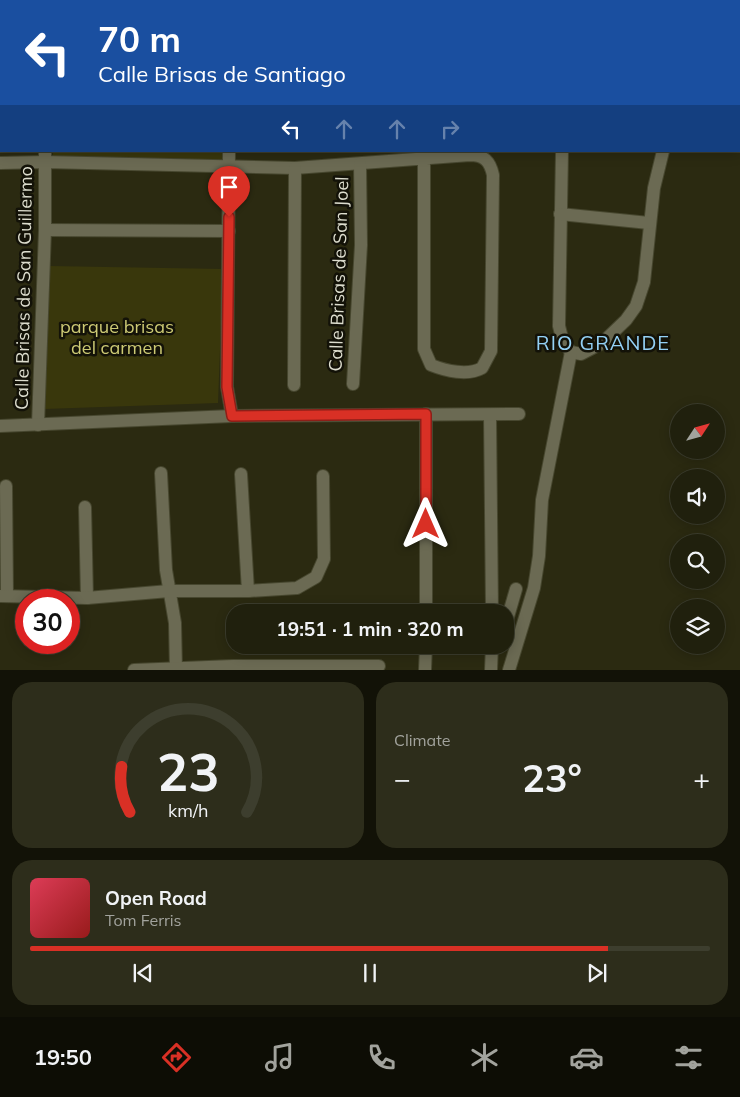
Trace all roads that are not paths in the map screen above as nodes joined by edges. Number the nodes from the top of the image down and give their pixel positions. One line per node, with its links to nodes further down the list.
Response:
1 (229, 152): 8 (street)
2 (562, 152): 10 (street)
3 (663, 152): 11 (street)
4 (45, 156): 6 (street); 8 (street); 12 (street, Calle Brisas de San Guillermo)
5 (424, 160): 5 (street); 7 (street)
6 (0, 163)
7 (360, 164): 9 (street); 15 (street, Calle Brisas de San Joel)
8 (230, 166): 9 (street); 13 (street)
9 (295, 168): 16 (street)
10 (560, 214): 11 (street); 14 (street)
11 (649, 223): 14 (street)
12 (45, 230): 13 (street); 21 (street, Calle Brisas de San Guillermo)
13 (229, 231): 20 (street)
14 (576, 353): 44 (street)
15 (353, 384)
16 (294, 385)
17 (426, 414): 19 (street); 20 (street); 33 (street)
18 (519, 414): 19 (street)
19 (490, 415): 34 (street)
20 (232, 416): 21 (street)
21 (38, 425): 22 (street)
22 (0, 426)
23 (161, 473): 30 (street)
24 (241, 474): 29 (street)
25 (323, 476): 29 (street)
26 (6, 486): 31 (street)
27 (85, 507): 32 (street)
28 (516, 589): 35 (street)
29 (248, 591): 30 (street)
30 (169, 592): 32 (street); 41 (street)
31 (4, 596): 32 (street)
32 (87, 598)
33 (426, 604)
34 (492, 604)
35 (512, 604)
36 (426, 654): 43 (street)
37 (492, 654): 40 (street)
38 (496, 654): 40 (street)
39 (379, 666): 41 (street)
40 (492, 667)
41 (176, 669): 42 (street)
42 (134, 670)
43 (425, 670)
44 (509, 670)

